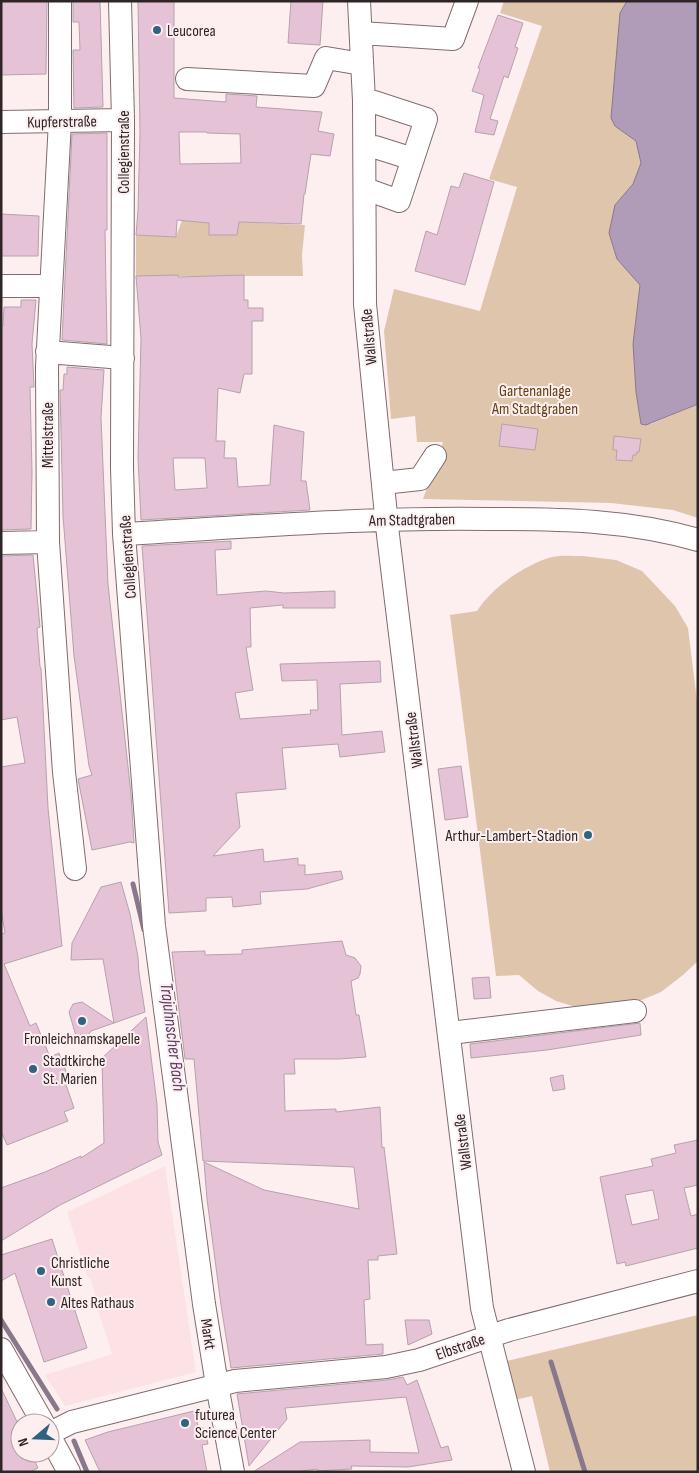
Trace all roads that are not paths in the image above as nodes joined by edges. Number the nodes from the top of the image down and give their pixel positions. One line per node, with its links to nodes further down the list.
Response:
1 (60, 1): 10 (street, Mittelstraße)
2 (120, 1): 9 (street, Collegienstraße)
3 (359, 1): 5 (street, Wallstraße)
4 (467, 1): 5 (street)
5 (361, 33): 6 (street, Wallstraße)
6 (362, 64): 7 (street); 8 (street, Wallstraße)
7 (187, 79)
8 (364, 101): 12 (street, Wallstraße); 13 (street)
9 (124, 120): 10 (street, Kupferstraße); 18 (street, Collegienstraße)
10 (60, 121): 11 (street, Kupferstraße); 16 (street, Mittelstraße)
11 (1, 122)
12 (365, 147): 13 (street); 14 (street, Wallstraße)
13 (413, 159): 14 (street)
14 (365, 191): 20 (street, Wallstraße)
15 (1, 286): 16 (street)
16 (51, 286): 17 (street, Mittelstraße)
17 (47, 352): 18 (street); 24 (street, Mittelstraße)
18 (123, 358): 22 (street, Collegienstraße)
19 (435, 456): 20 (street)
20 (383, 482): 21 (street, Wallstraße)
21 (386, 519): 22 (street, Am Stadtgraben); 23 (street, Am Stadtgraben); 28 (street, Wallstraße)
22 (124, 534): 29 (street, Collegienstraße)
23 (698, 540)
24 (48, 542): 25 (street); 26 (street, Mittelstraße)
25 (1, 543)
26 (75, 868)
27 (635, 1011): 28 (street)
28 (450, 1033): 31 (street, Wallstraße)
29 (178, 1110): 33 (street, Markt)
30 (698, 1281): 31 (street, Elbstraße)
31 (489, 1336): 33 (street, Elbstraße); 37 (street, Wallstraße)
32 (1, 1349): 34 (street)
33 (210, 1387): 35 (street); 36 (street, Markt)
34 (36, 1413)
35 (60, 1427)
36 (233, 1472)
37 (524, 1472)

